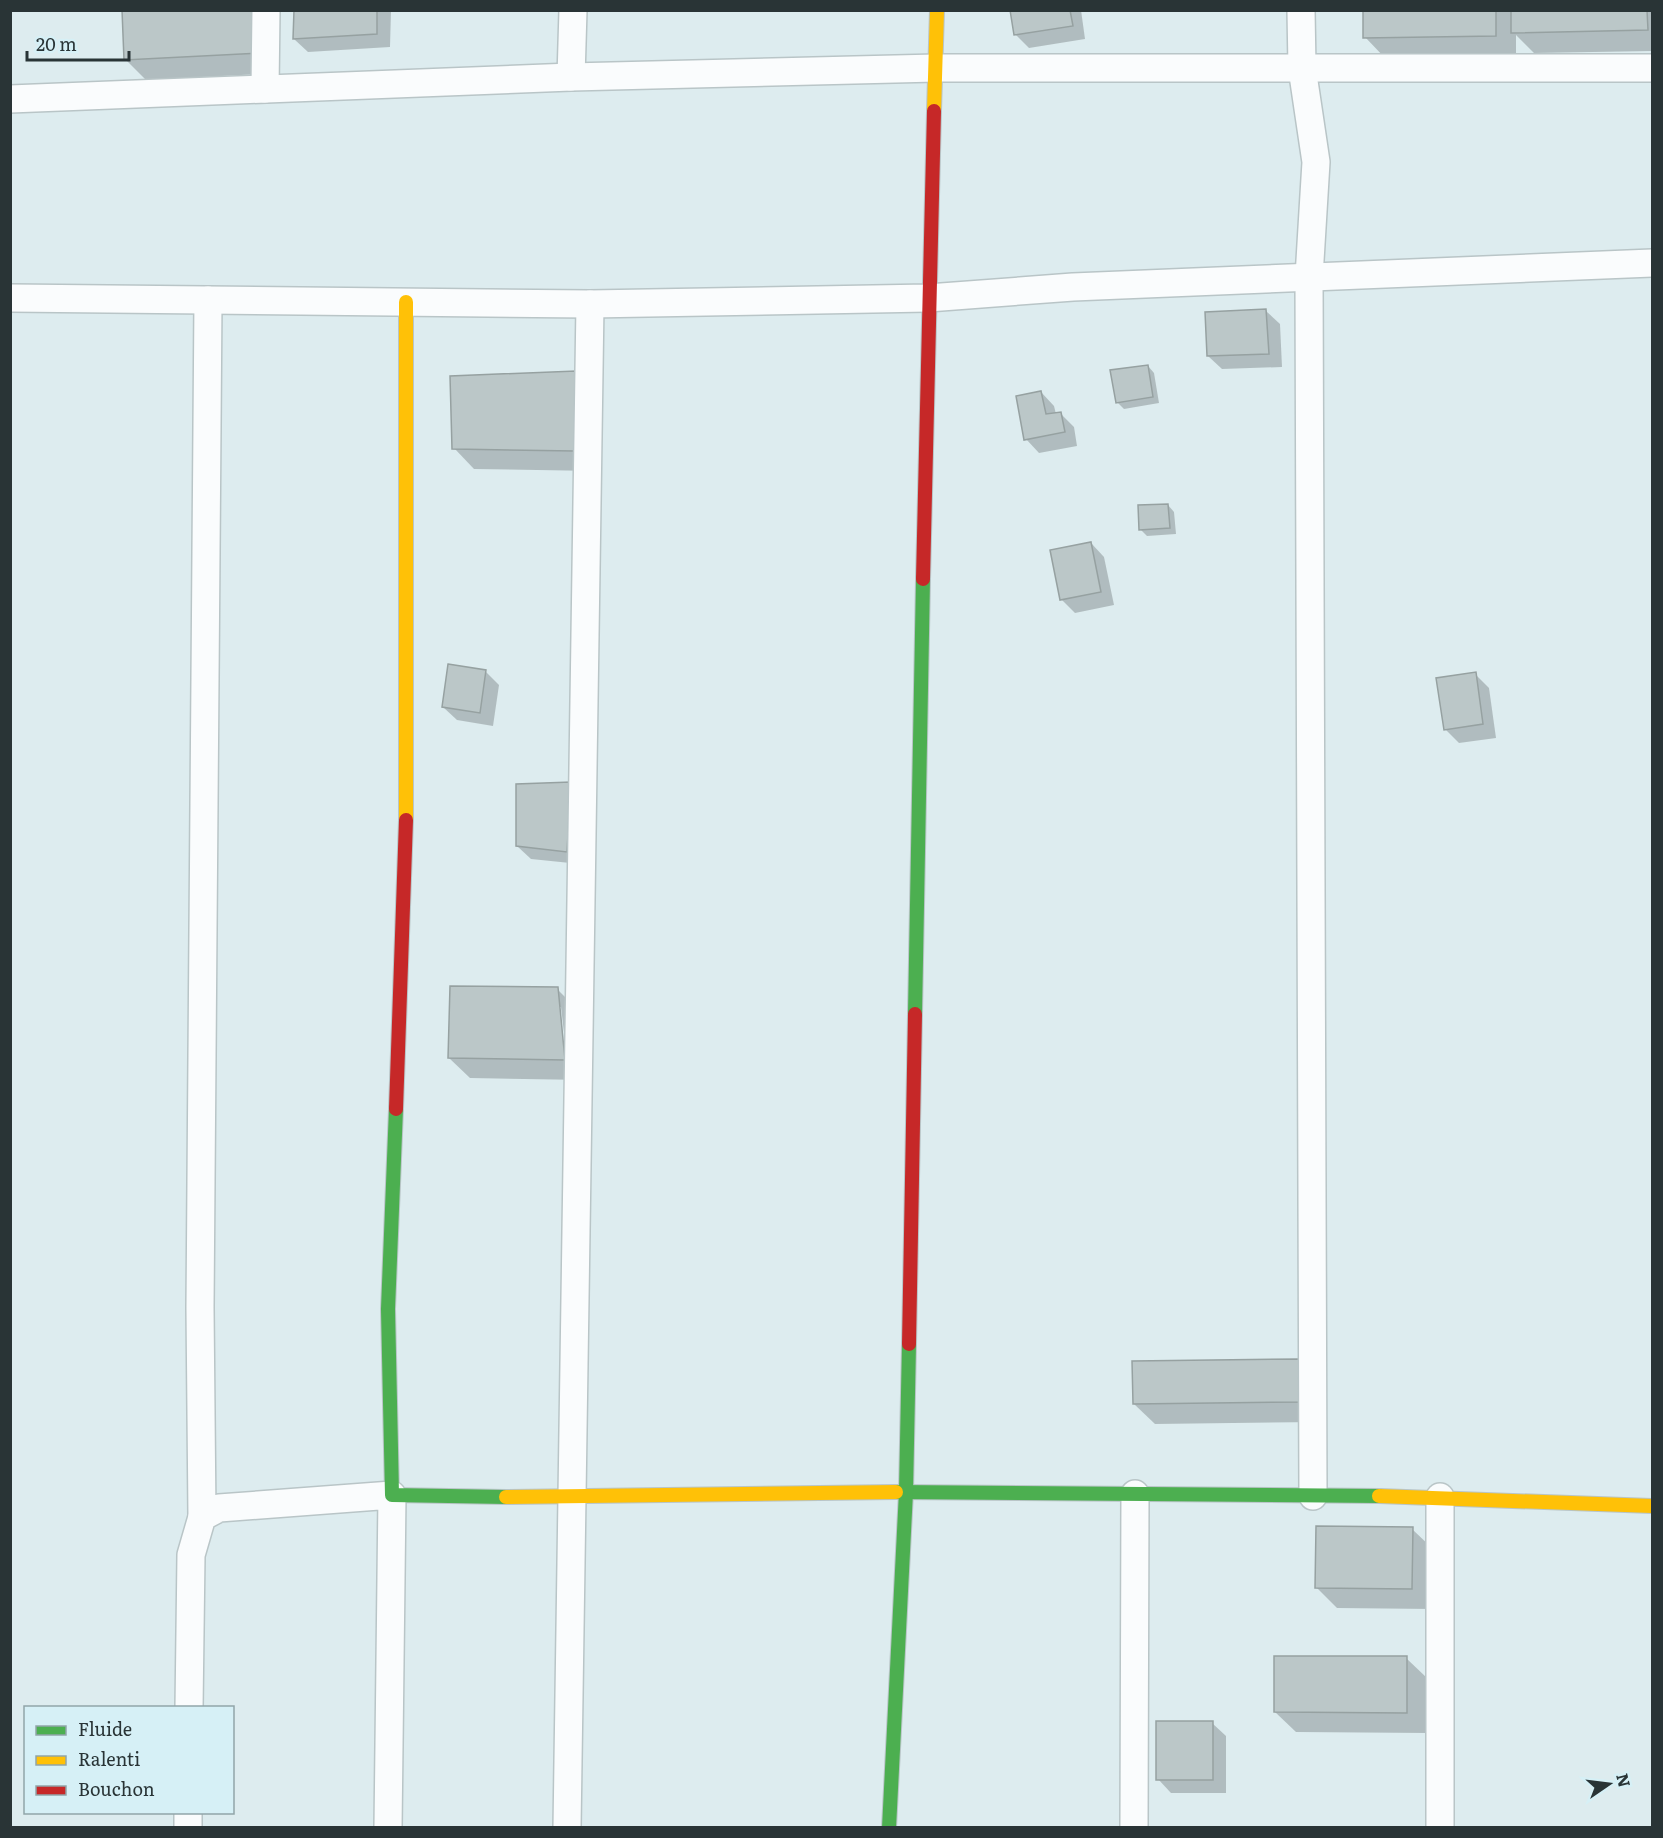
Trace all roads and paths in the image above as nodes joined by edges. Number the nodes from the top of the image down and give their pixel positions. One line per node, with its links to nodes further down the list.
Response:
1 (266, 10): 9 (street)
2 (573, 10): 8 (street)
3 (938, 10): 5 (street)
4 (1301, 10): 6 (street)
5 (936, 68): 6 (street); 8 (street); 13 (street)
6 (1302, 68): 7 (street); 12 (street)
7 (1653, 68)
8 (571, 77): 9 (street)
9 (265, 89): 10 (street)
10 (10, 99)
11 (1653, 263): 12 (street)
12 (1309, 278): 13 (street); 21 (street)
13 (928, 297): 17 (street); 18 (street)
14 (10, 298): 15 (street)
15 (208, 300): 16 (street); 25 (street)
16 (406, 302): 17 (street); 20 (street)
17 (590, 304): 23 (street)
18 (906, 1492): 19 (street); 23 (street); 29 (street)
19 (1135, 1494): 21 (street); 30 (street)
20 (392, 1495): 23 (street); 25 (street); 27 (street)
21 (1313, 1496): 22 (street)
22 (1440, 1497): 24 (street); 31 (street)
23 (572, 1498): 28 (street)
24 (1653, 1506)
25 (202, 1517): 26 (street)
26 (189, 1706)
27 (388, 1827)
28 (567, 1827)
29 (890, 1827)
30 (1134, 1827)
31 (1440, 1827)

